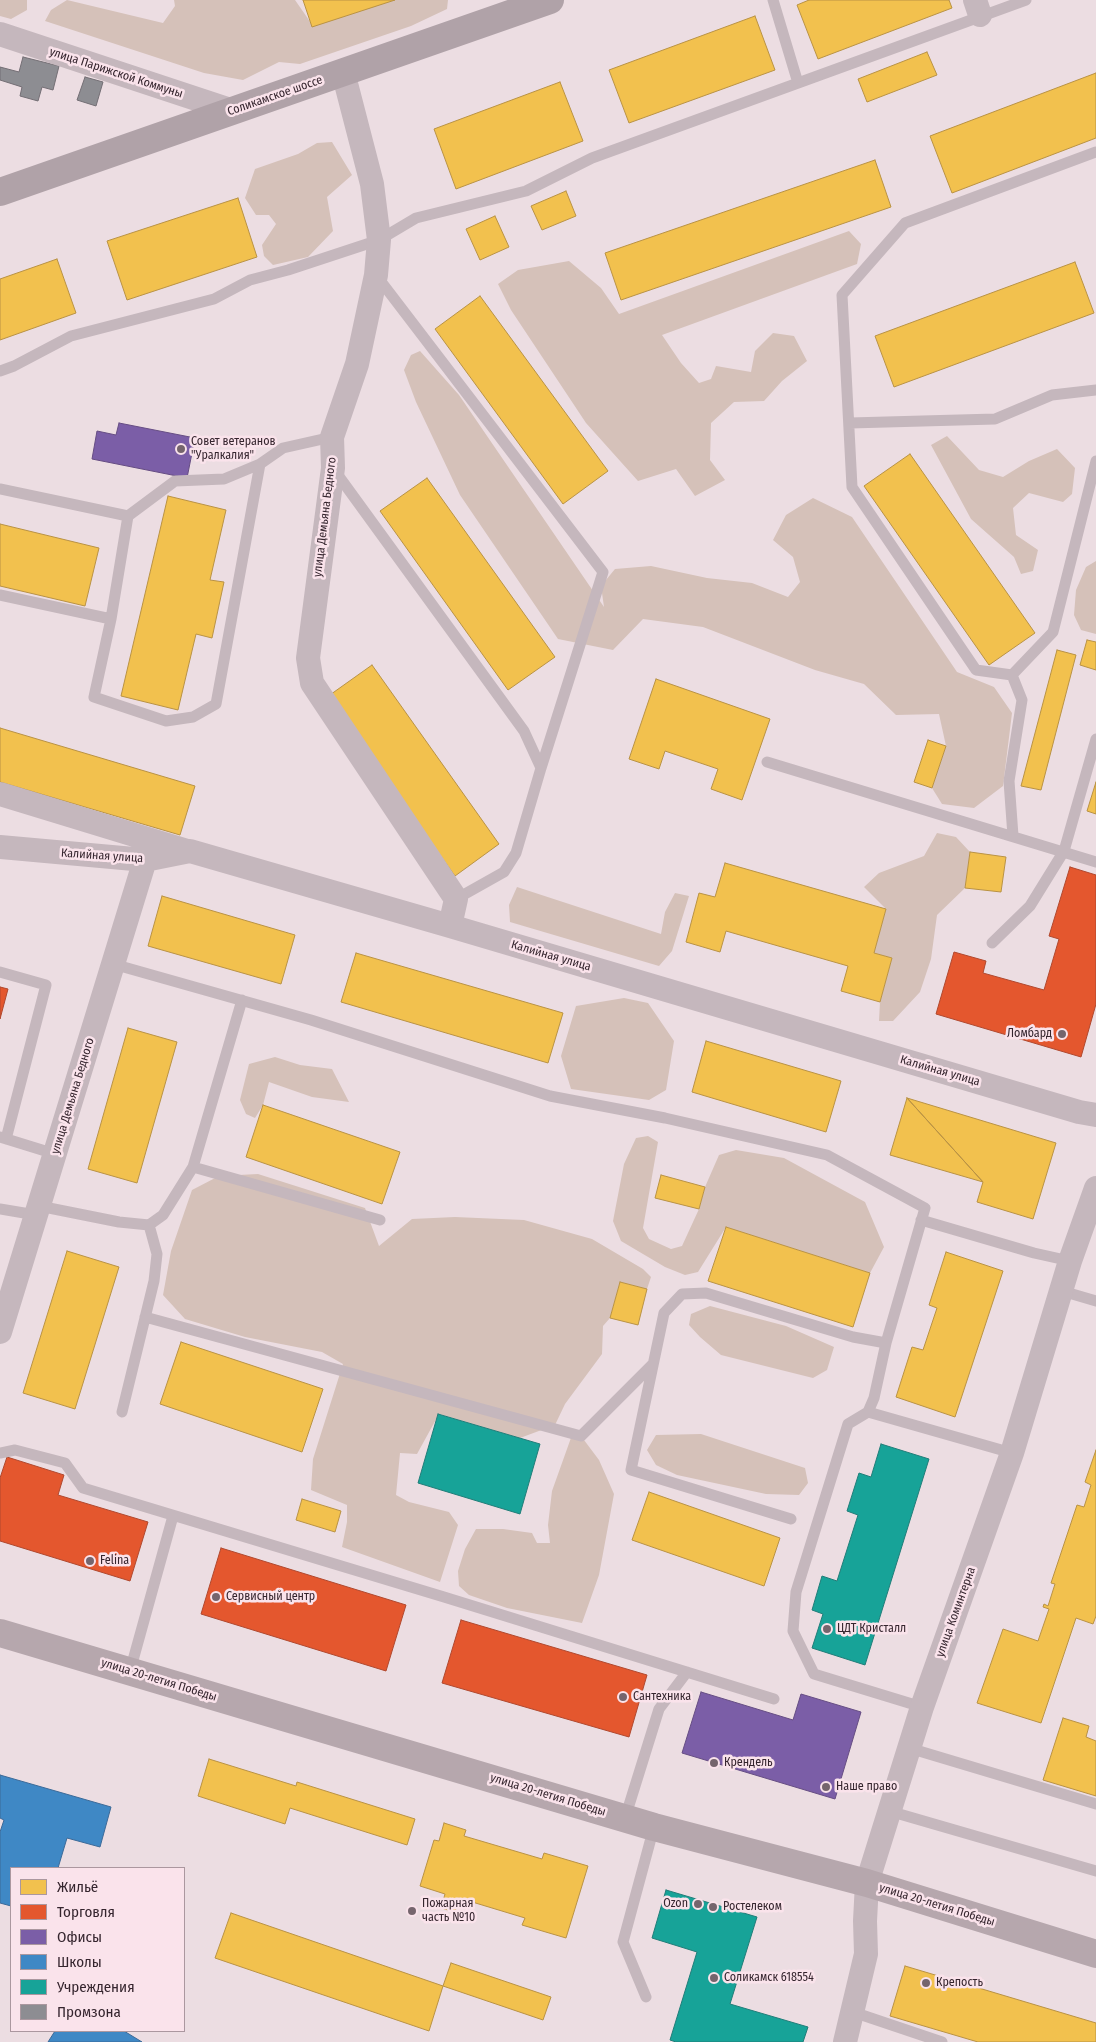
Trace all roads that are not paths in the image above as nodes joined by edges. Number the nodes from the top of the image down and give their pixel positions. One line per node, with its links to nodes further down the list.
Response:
1 (550, 0): 6 (highway, Соликамское шоссе)
2 (772, 0): 7 (lane)
3 (1026, 0): 4 (lane)
4 (977, 8): 7 (lane)
5 (0, 34): 8 (street, улица Парижской Коммуны)
6 (344, 72): 8 (highway, Соликамское шоссе); 11 (street, улица Демьяна Бедного)
7 (798, 83): 11 (lane)
8 (233, 111): 10 (highway, Соликамское шоссе)
9 (1096, 152): 15 (lane)
10 (0, 192)
11 (379, 240): 12 (street, улица Демьяна Бедного); 13 (lane)
12 (376, 275): 16 (street, улица Демьяна Бедного); 27 (lane)
13 (0, 371)
14 (1096, 390): 15 (lane)
15 (850, 423): 24 (lane)
16 (332, 437): 18 (lane); 19 (street, улица Демьяна Бедного)
17 (1096, 461): 24 (lane)
18 (260, 464): 21 (lane); 23 (lane)
19 (333, 468): 27 (lane); 35 (street, улица Демьяна Бедного)
20 (0, 489): 21 (lane)
21 (128, 516): 23 (lane)
22 (0, 595): 23 (lane)
23 (111, 619)
24 (1012, 676): 29 (lane)
25 (1096, 739): 32 (lane)
26 (767, 762): 29 (lane)
27 (541, 768): 35 (lane)
28 (0, 794): 31 (street)
29 (1013, 836): 32 (lane)
30 (0, 847): 33 (street, Калийная улица)
31 (190, 851): 33 (street, Калийная улица); 36 (street, Калийная улица)
32 (1064, 852): 34 (lane); 37 (lane)
33 (145, 860): 38 (street, улица Демьяна Бедного)
34 (1096, 862)
35 (456, 899): 36 (street)
36 (450, 926): 41 (street, Калийная улица)
37 (992, 944)
38 (113, 964): 40 (lane); 43 (street, улица Демьяна Бедного)
39 (0, 972): 42 (lane)
40 (242, 1000): 44 (lane); 49 (lane)
41 (1096, 1115)
42 (3, 1138): 43 (lane)
43 (55, 1154): 47 (street, улица Демьяна Бедного)
44 (193, 1167): 48 (lane); 50 (lane)
45 (1096, 1188): 51 (street, улица Коминтерна)
46 (0, 1209): 47 (lane)
47 (37, 1211): 50 (lane); 55 (street, улица Демьяна Бедного)
48 (380, 1220)
49 (921, 1220): 51 (lane); 56 (lane)
50 (149, 1225): 54 (lane)
51 (1070, 1261): 52 (street, улица Коминтерна)
52 (1062, 1291): 53 (lane); 61 (street, улица Коминтерна)
53 (1096, 1301)
54 (145, 1317): 57 (lane); 58 (lane)
55 (0, 1332)
56 (886, 1343): 57 (lane); 59 (lane)
57 (654, 1364): 63 (lane)
58 (122, 1412)
59 (868, 1412): 61 (lane); 68 (lane)
60 (0, 1453): 62 (lane)
61 (1012, 1453): 68 (street, улица Коминтерна)
62 (173, 1516): 65 (lane); 66 (lane)
63 (791, 1519)
64 (0, 1632): 65 (main road, улица 20-летия Победы)
65 (130, 1671): 72 (main road, улица 20-летия Победы)
66 (687, 1672): 67 (lane); 72 (lane)
67 (774, 1699)
68 (922, 1707): 69 (street, улица Коминтерна)
69 (909, 1748): 70 (lane); 71 (street, улица Коминтерна)
70 (1096, 1804)
71 (889, 1811): 74 (lane); 75 (street, улица Коминтерна)
72 (625, 1818): 73 (main road, улица 20-летия Победы)
73 (654, 1827): 75 (main road, улица 20-летия Победы); 77 (lane)
74 (1096, 1871)
75 (867, 1883): 76 (main road, улица 20-летия Победы); 78 (street, улица Коминтерна)
76 (1096, 1954)
77 (646, 1997)
78 (853, 2012): 79 (street, улица Коминтерна); 80 (lane)
79 (845, 2042)
80 (942, 2042)

